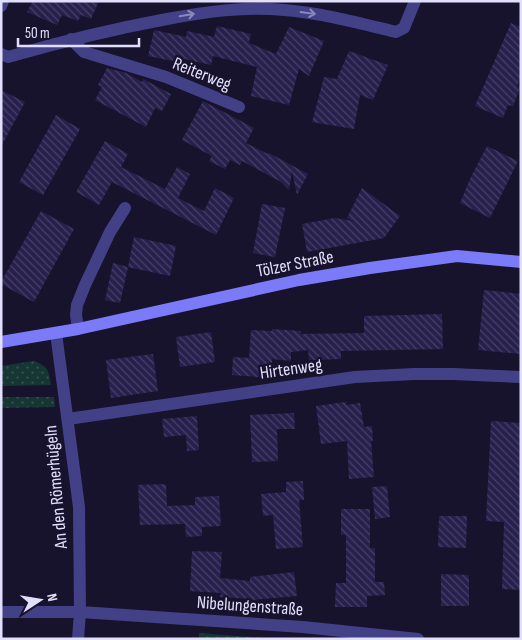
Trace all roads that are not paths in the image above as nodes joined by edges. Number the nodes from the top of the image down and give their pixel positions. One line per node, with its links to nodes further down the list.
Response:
1 (3, 1): 3 (street)
2 (415, 1): 4 (street, one-way to 2)
3 (1, 6)
4 (71, 40): 5 (street); 6 (street, Reiterweg)
5 (1, 54)
6 (239, 107)
7 (125, 208): 9 (street)
8 (521, 262): 9 (main road, Tölzer Straße)
9 (78, 329): 10 (main road, Tölzer Straße)
10 (56, 333): 11 (main road, Tölzer Straße); 13 (street, An den Römerhügeln)
11 (1, 342)
12 (521, 377): 13 (street, Hirtenweg)
13 (68, 419): 15 (street, An den Römerhügeln)
14 (1, 612): 15 (street, Nibelungenstraße)
15 (80, 612): 16 (street, Nibelungenstraße); 17 (street, An den Römerhügeln)
16 (302, 633): 18 (street, Nibelungenstraße)
17 (78, 639)
18 (418, 639)

